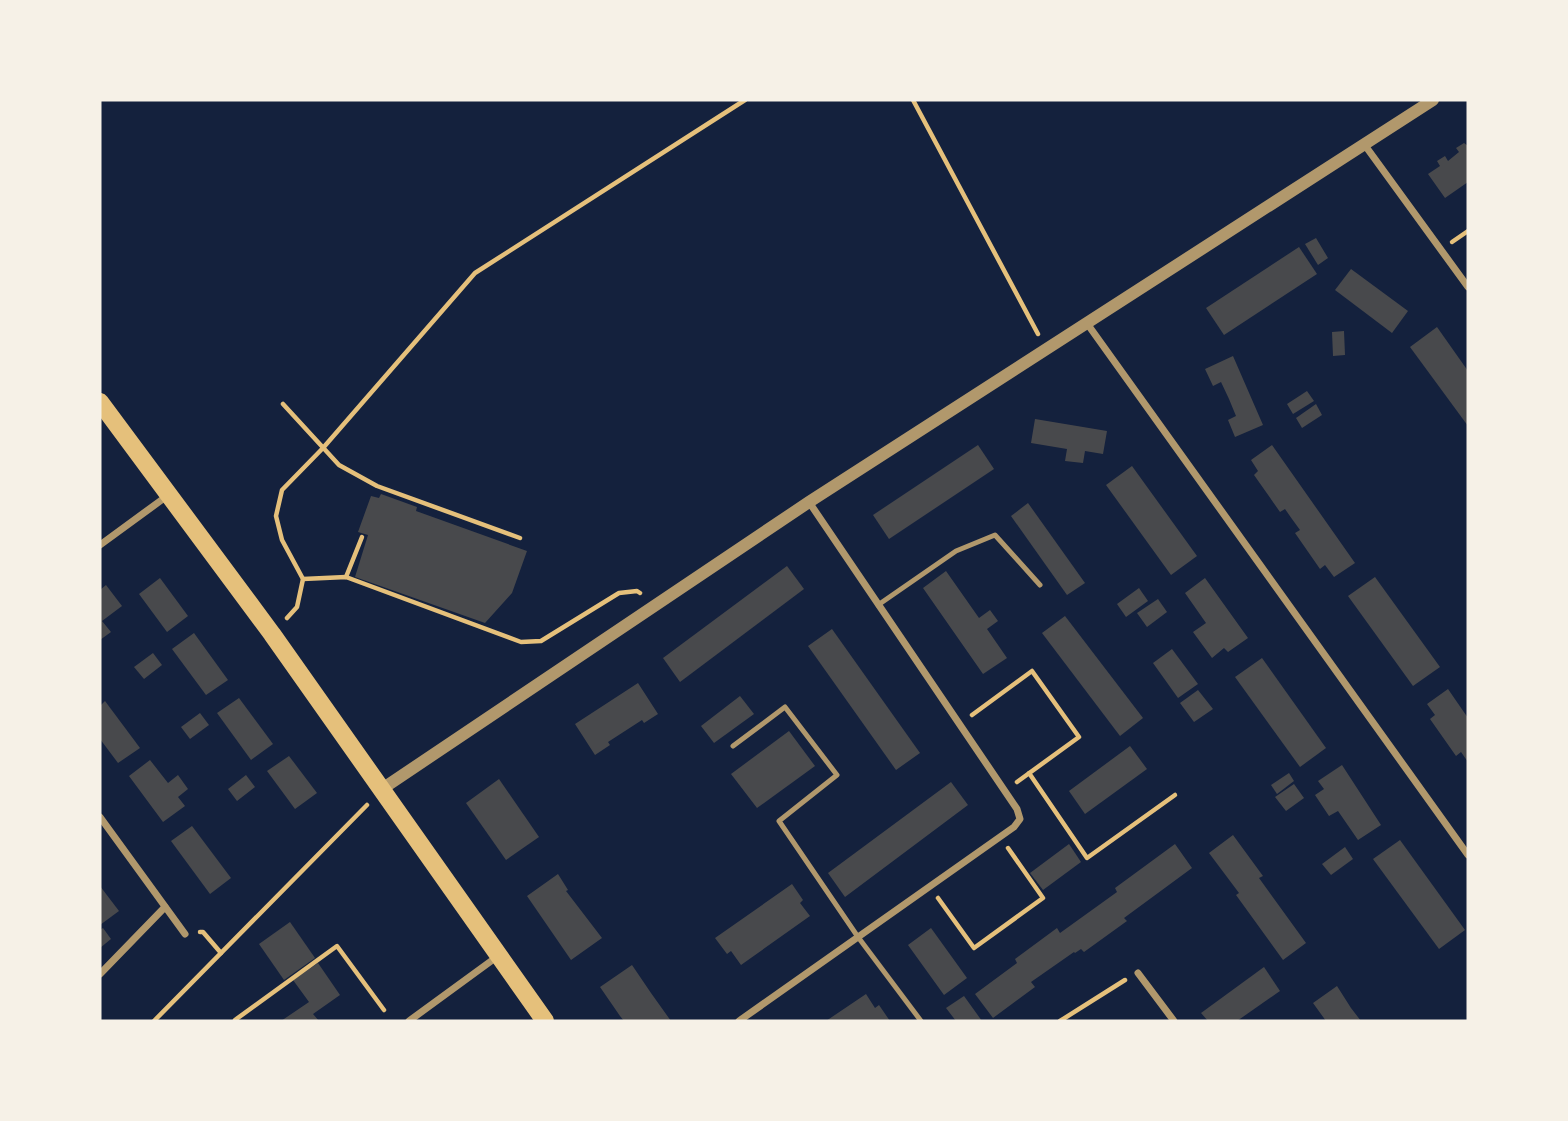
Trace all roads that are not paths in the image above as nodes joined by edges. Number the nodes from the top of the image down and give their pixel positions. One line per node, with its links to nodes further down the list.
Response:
1 (1433, 100): 2 (street)
2 (1364, 144): 3 (street); 4 (street)
3 (1468, 288)
4 (1086, 321): 7 (street); 14 (street)
5 (100, 402): 6 (main road)
6 (167, 495): 8 (street); 12 (main road)
7 (809, 502): 10 (street); 12 (street)
8 (100, 545)
9 (1040, 585): 10 (lane)
10 (878, 605): 17 (street)
11 (733, 746): 17 (lane)
12 (383, 789): 18 (main road)
13 (100, 817): 15 (street)
14 (1468, 855)
15 (165, 907): 16 (street); 20 (street)
16 (185, 934)
17 (858, 937): 23 (street); 24 (lane)
18 (499, 956): 21 (street); 22 (main road)
19 (1138, 973): 25 (street)
20 (100, 974)
21 (409, 1021)
22 (545, 1021)
23 (739, 1021)
24 (921, 1021)
25 (1174, 1021)

